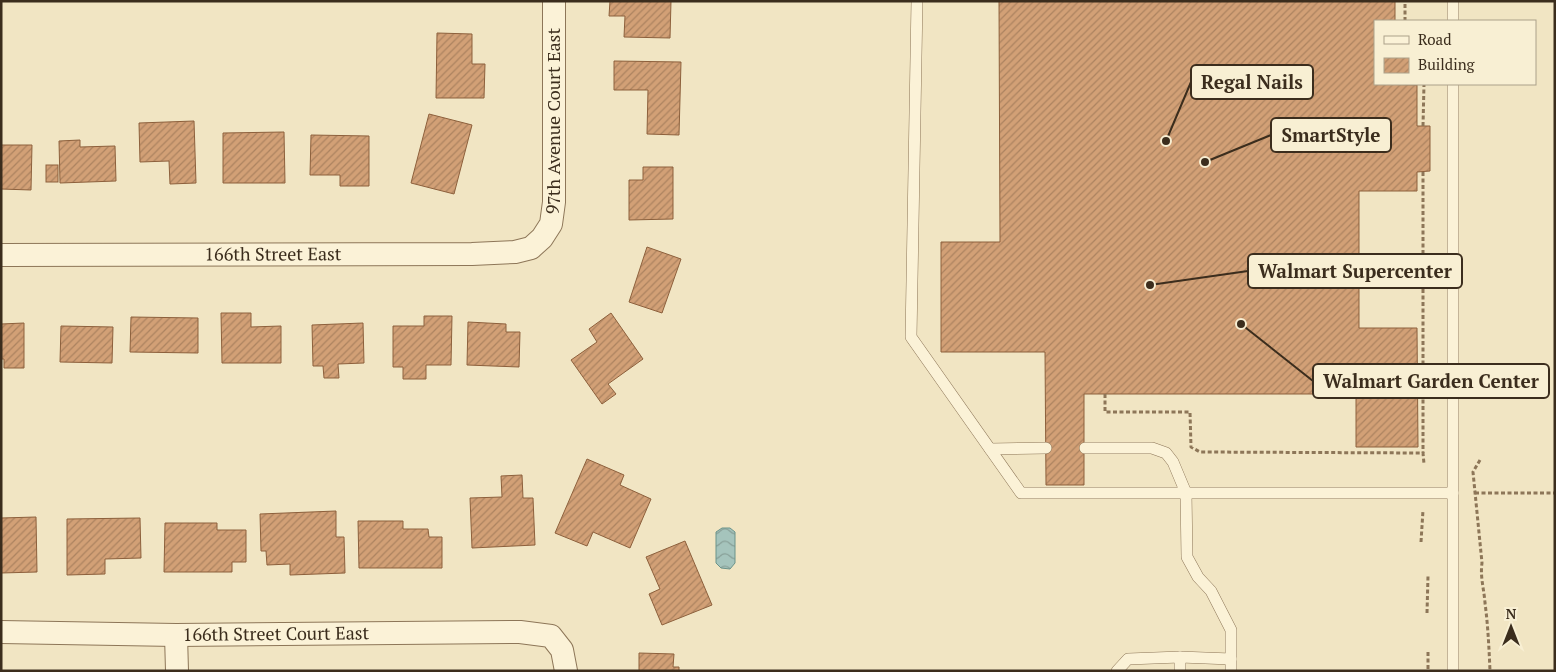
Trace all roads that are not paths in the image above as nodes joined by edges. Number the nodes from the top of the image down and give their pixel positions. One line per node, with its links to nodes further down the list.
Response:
1 (554, 1): 6 (street, 97th Avenue Court East)
2 (917, 1): 10 (lane)
3 (1453, 1): 4 (lane)
4 (1453, 20)
5 (1453, 85): 12 (lane)
6 (542, 238): 7 (street, 166th Street East)
7 (1, 255)
8 (1046, 448): 10 (lane)
9 (1085, 448): 11 (lane)
10 (990, 449): 11 (lane)
11 (1186, 493): 12 (lane); 16 (lane)
12 (1453, 493): 22 (lane)
13 (1, 632): 14 (street, 166th Street Court East)
14 (176, 635): 17 (street); 18 (street, 166th Street Court East)
15 (1180, 657): 16 (lane); 19 (lane); 20 (lane)
16 (1232, 659): 21 (lane)
17 (176, 671)
18 (566, 671)
19 (1117, 671)
20 (1180, 671)
21 (1232, 671)
22 (1453, 671)

